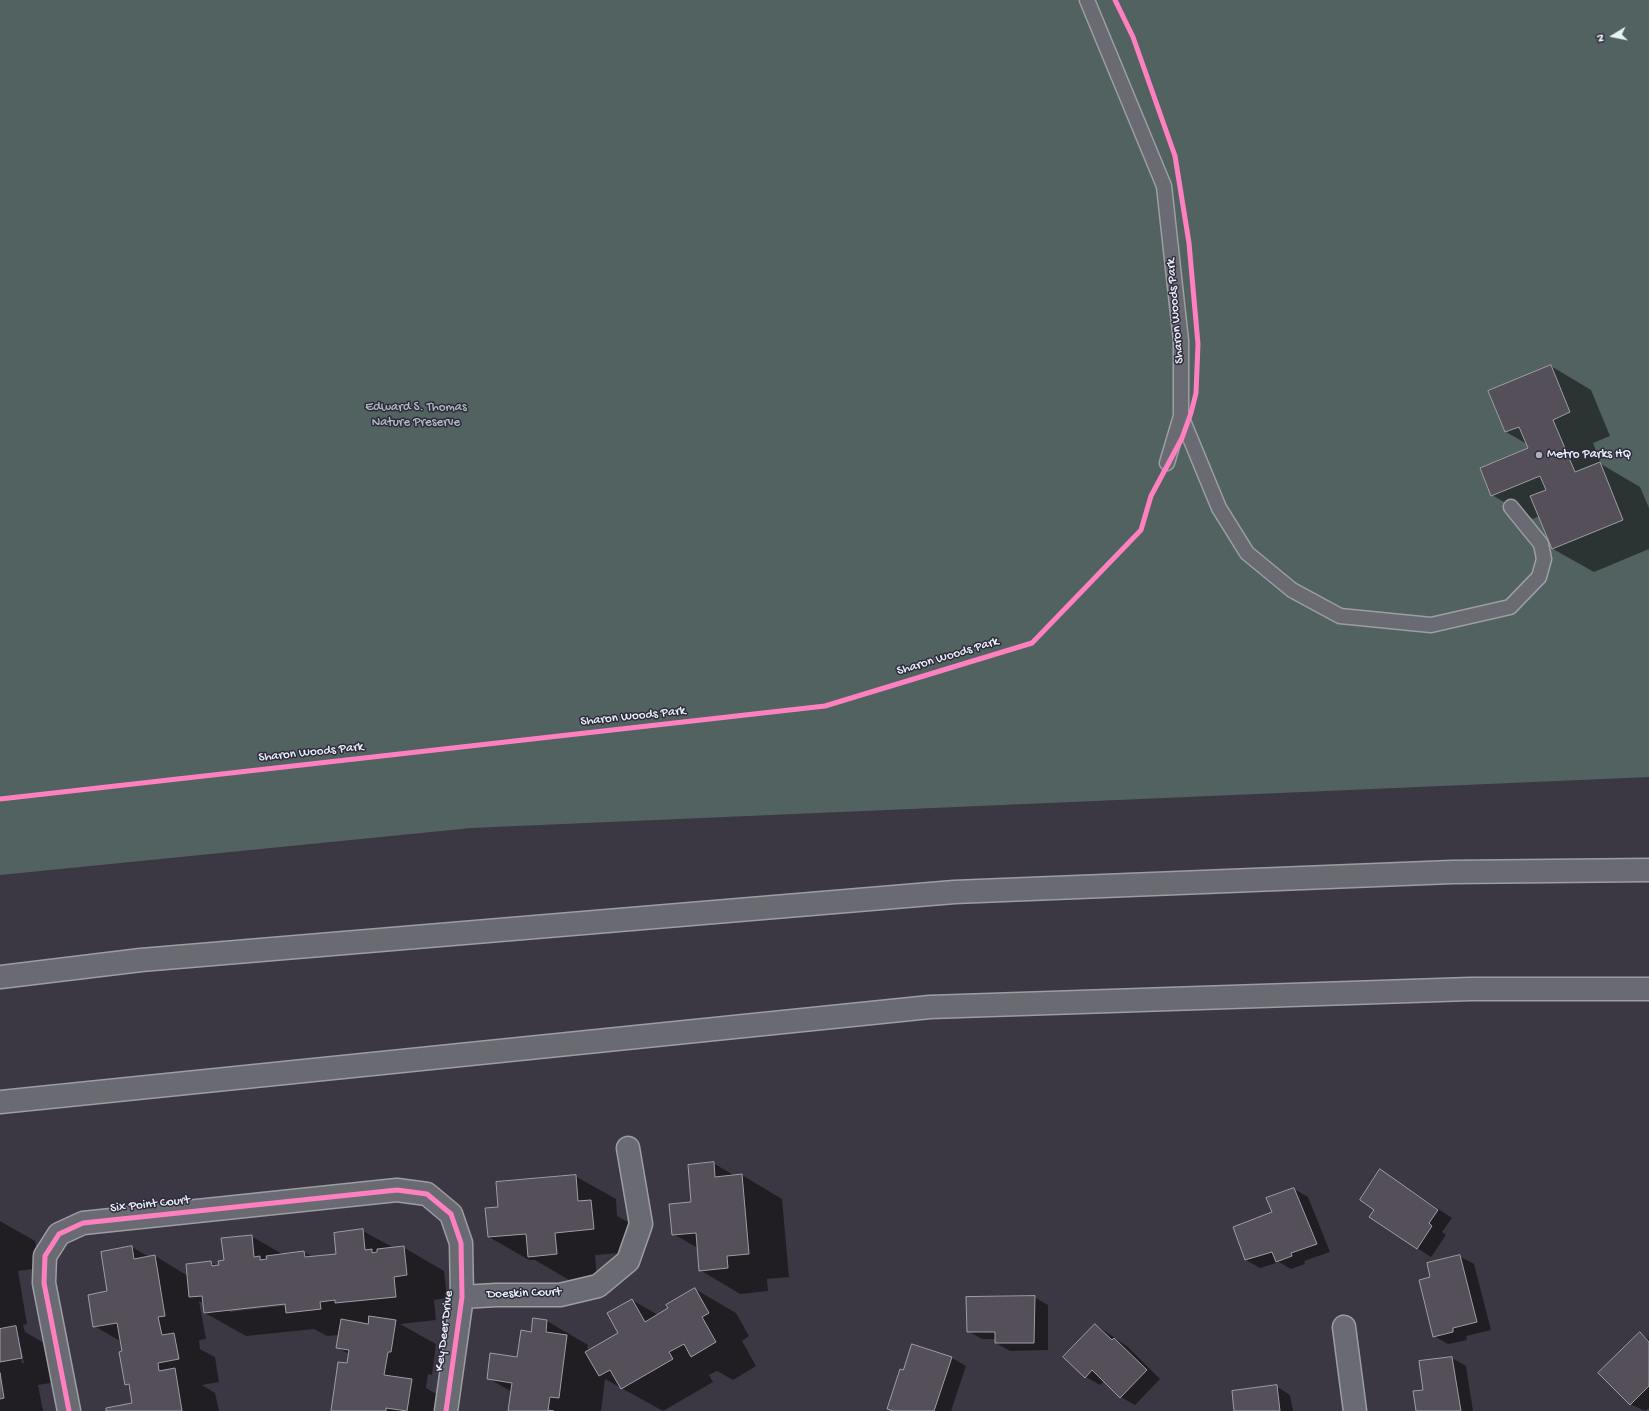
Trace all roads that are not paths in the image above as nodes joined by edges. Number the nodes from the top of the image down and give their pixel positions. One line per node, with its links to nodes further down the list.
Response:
1 (1087, 0): 2 (lane, Sharon Woods Park)
2 (1180, 416): 3 (lane, Sharon Woods Park); 4 (lane)
3 (1167, 464)
4 (1511, 507)
5 (1649, 870): 6 (main road)
6 (0, 977)
7 (1649, 989): 8 (main road)
8 (0, 1102)
9 (628, 1148): 11 (main road, Doeskin Court)
10 (427, 1194): 11 (main road, Key Deer Drive); 13 (main road, Six Point Court)
11 (462, 1297): 14 (main road, Key Deer Drive)
12 (1344, 1327): 15 (main road)
13 (69, 1411)
14 (446, 1411)
15 (1355, 1411)

